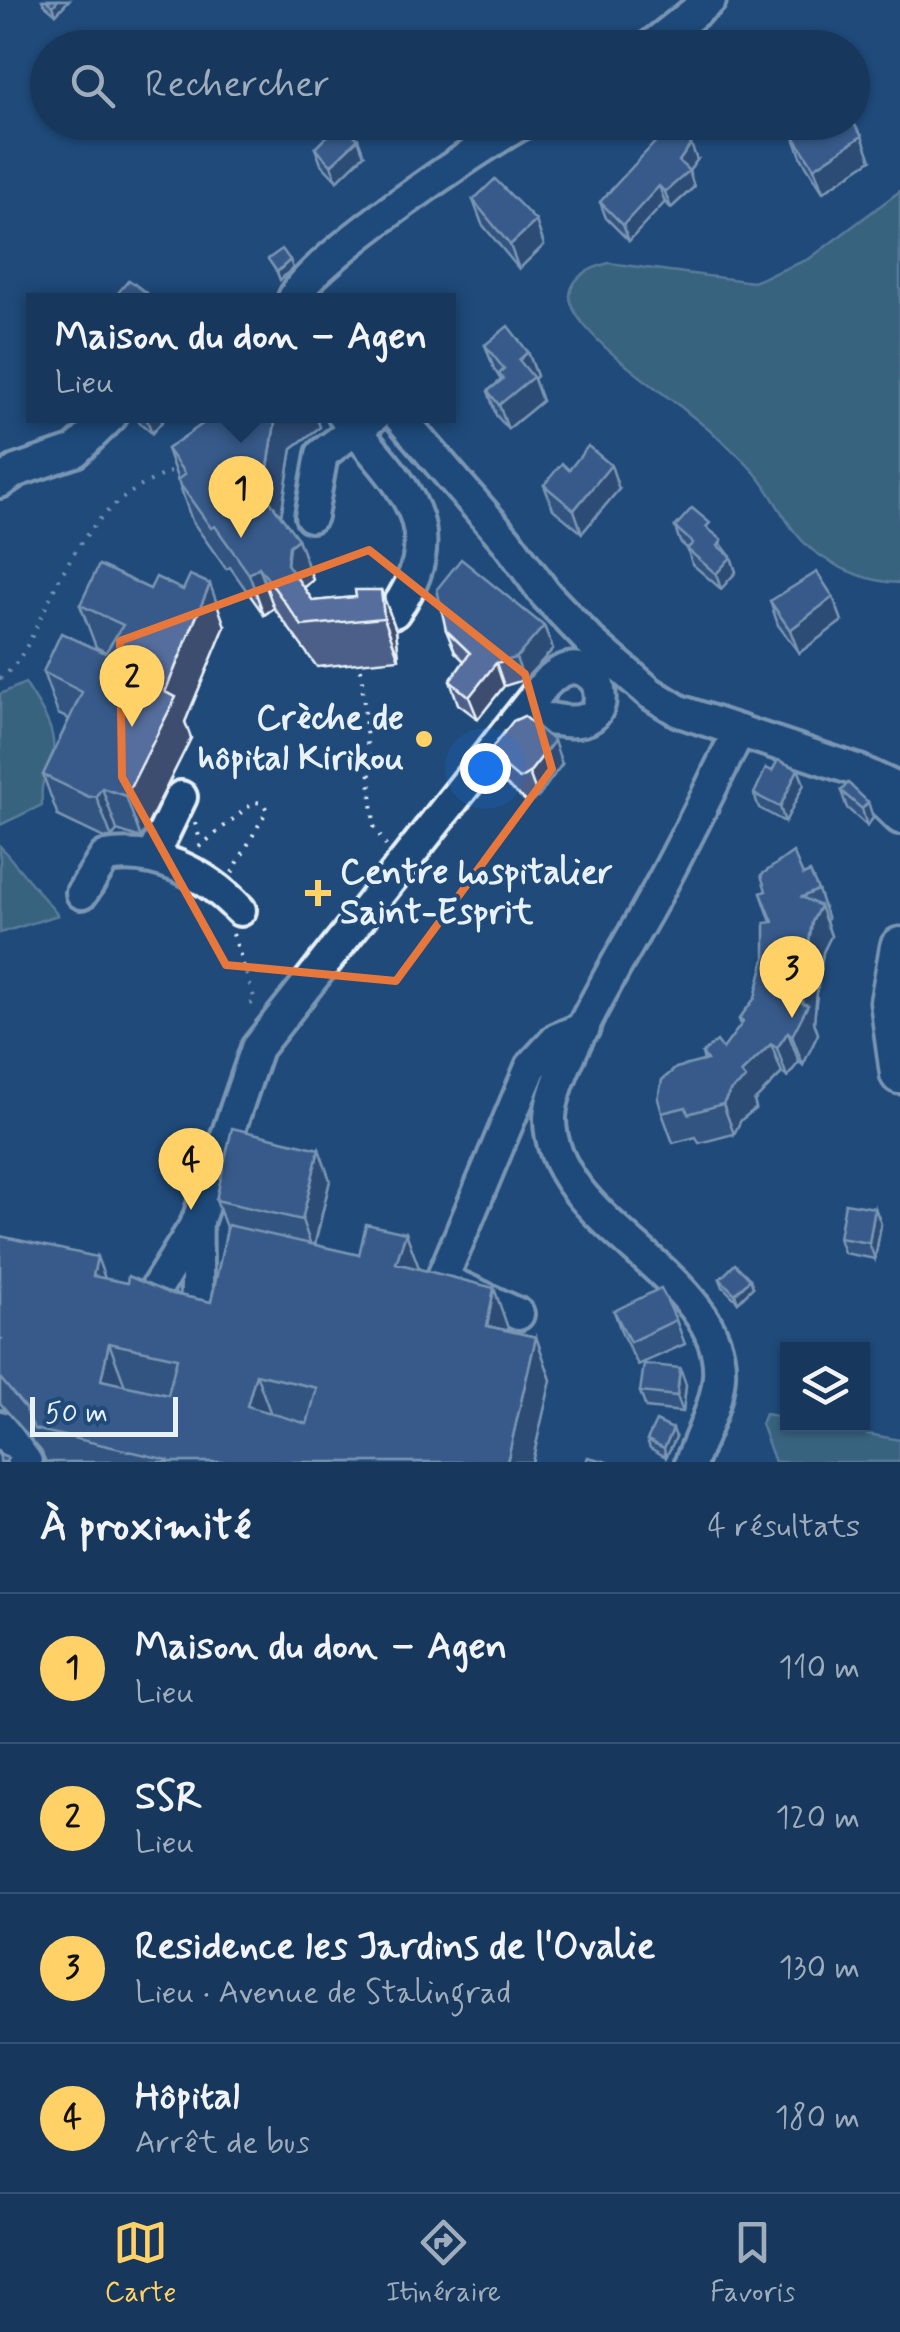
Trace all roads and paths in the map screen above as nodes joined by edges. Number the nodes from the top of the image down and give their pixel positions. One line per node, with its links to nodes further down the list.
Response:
1 (710, 0): 2 (street)
2 (672, 30)
3 (495, 140): 4 (street)
4 (295, 293)
5 (104, 423): 10 (street)
6 (354, 423): 11 (street)
7 (359, 423): 12 (street)
8 (404, 423): 13 (street)
9 (191, 464): 17 (path)
10 (0, 482)
11 (311, 516)
12 (394, 612)
13 (590, 642): 14 (street); 16 (street)
14 (570, 667): 18 (street); 19 (street)
15 (361, 669): 23 (path)
16 (630, 677): 18 (street); 20 (street)
17 (0, 678)
18 (600, 691): 19 (street)
19 (514, 725): 23 (street)
20 (738, 731): 22 (street); 29 (street)
21 (186, 803): 24 (path); 25 (street)
22 (900, 809)
23 (414, 852): 31 (street)
24 (205, 857)
25 (152, 858): 26 (street); 27 (street)
26 (82, 893)
27 (240, 910)
28 (900, 947): 30 (main road)
29 (584, 1028): 32 (street); 35 (street)
30 (900, 1074)
31 (197, 1223)
32 (518, 1314)
33 (0, 1428): 34 (street)
34 (26, 1462)
35 (691, 1462)

